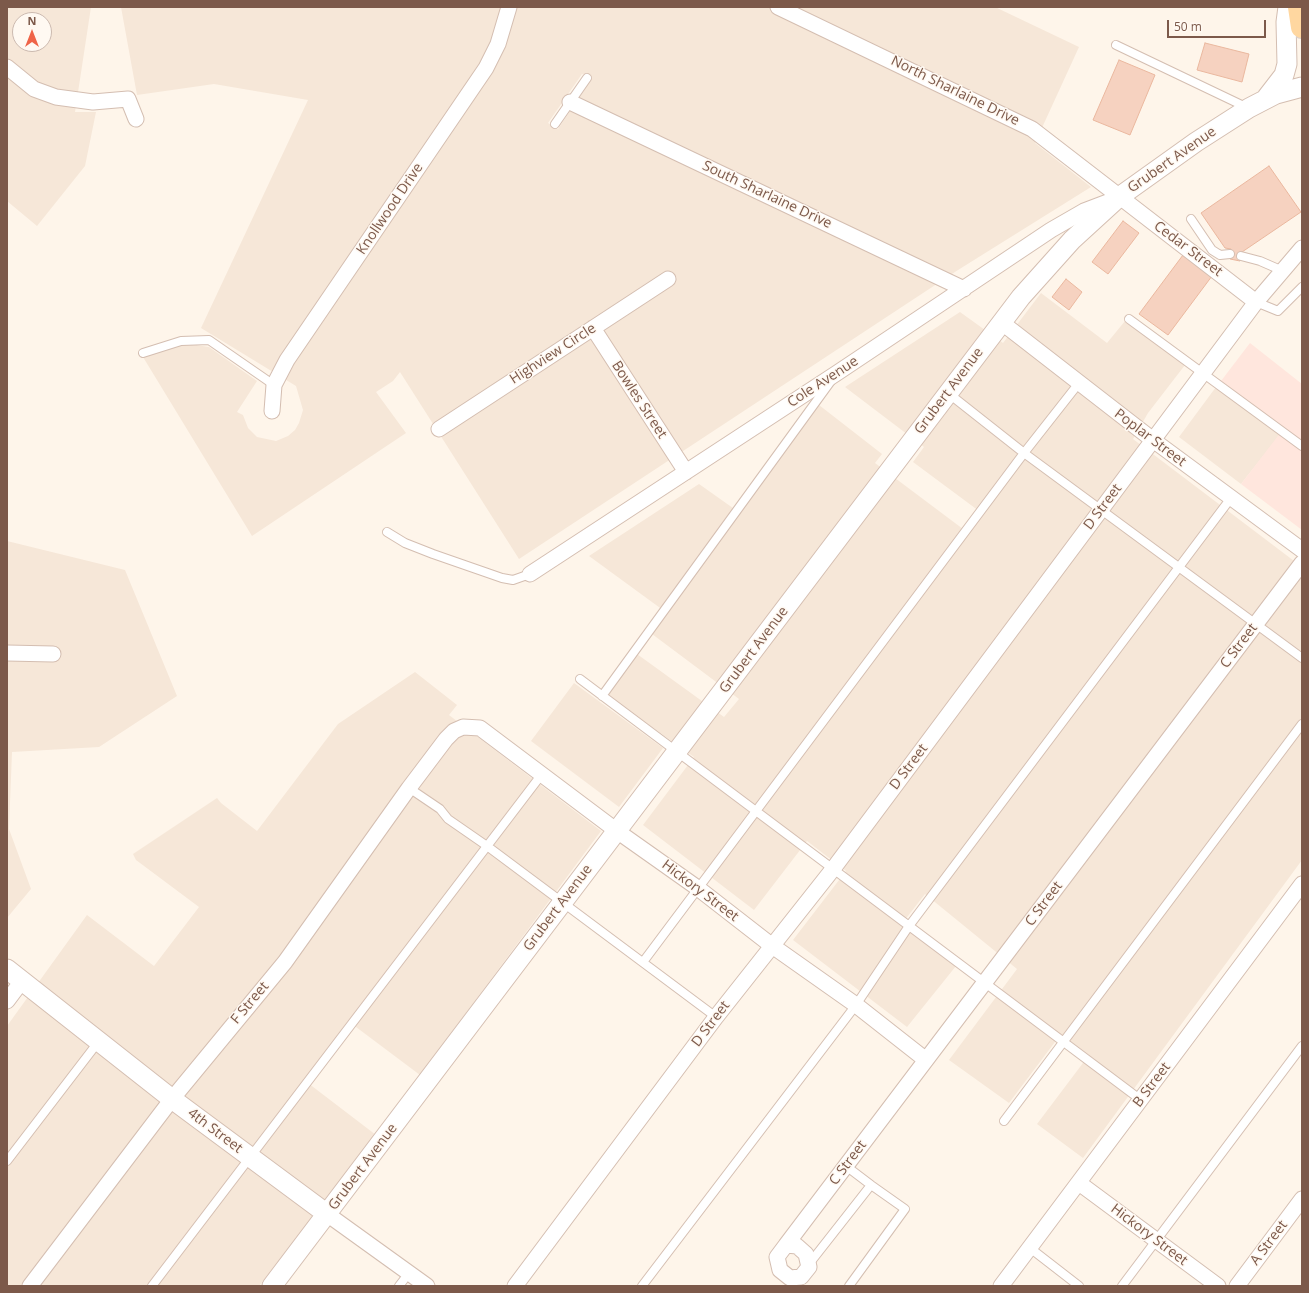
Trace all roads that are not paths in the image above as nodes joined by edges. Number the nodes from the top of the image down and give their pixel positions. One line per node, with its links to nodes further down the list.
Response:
1 (509, 7): 32 (street, Knollwood Drive)
2 (778, 7): 15 (street, North Sharlaine Drive)
3 (1288, 7): 10 (street)
4 (1299, 7): 5 (main road)
5 (1302, 27)
6 (1116, 44): 12 (lane)
7 (7, 67): 13 (street)
8 (587, 78): 11 (lane)
9 (1302, 87): 10 (street, Grubert Avenue)
10 (1267, 98): 12 (street, Grubert Avenue)
11 (570, 102): 14 (lane); 23 (street, South Sharlaine Drive)
12 (1249, 108): 15 (street, Grubert Avenue)
13 (136, 119)
14 (555, 124)
15 (1119, 197): 23 (street, Cole Avenue); 24 (street, Cedar Street); 26 (street, Grubert Avenue)
16 (1191, 219): 18 (lane)
17 (1302, 248): 20 (street, D Street)
18 (1230, 254)
19 (1241, 256): 20 (lane)
20 (1282, 271): 24 (street, D Street)
21 (668, 279): 27 (street, Highview Circle)
22 (1302, 287): 24 (lane)
23 (964, 289): 30 (street, Cole Avenue)
24 (1256, 302): 29 (street, D Street)
25 (1129, 319): 29 (lane)
26 (1001, 322): 31 (street, Poplar Street); 33 (street, Grubert Avenue)
27 (593, 328): 35 (street, Highview Circle); 39 (street, Bowles Street)
28 (143, 353): 32 (lane)
29 (1204, 372): 36 (street, D Street); 37 (lane)
30 (837, 373): 39 (street, Cole Avenue); 52 (lane)
31 (1079, 383): 36 (street, Poplar Street); 38 (lane)
32 (274, 385): 34 (street, Knollwood Drive)
33 (948, 393): 38 (lane); 55 (street, Grubert Avenue)
34 (272, 411)
35 (439, 429)
36 (1153, 440): 40 (street, Poplar Street); 41 (street, D Street)
37 (1302, 446)
38 (1024, 453): 41 (lane); 58 (lane)
39 (686, 472): 46 (street, Cole Avenue)
40 (1231, 498): 43 (street, Poplar Street); 45 (lane)
41 (1102, 508): 45 (lane); 61 (street, D Street)
42 (386, 532): 46 (lane)
43 (1302, 550)
44 (1302, 563): 47 (street, C Street)
45 (1180, 567): 47 (lane); 65 (lane)
46 (530, 574)
47 (1256, 624): 50 (lane); 70 (street, C Street)
48 (7, 653): 49 (street)
49 (53, 654)
50 (1302, 658)
51 (580, 680): 52 (lane)
52 (602, 696): 55 (lane)
53 (1302, 724): 75 (lane)
54 (471, 726): 56 (street, Hickory Street); 57 (street, F Street)
55 (677, 752): 58 (lane); 59 (street, Grubert Avenue)
56 (542, 774): 59 (street, Hickory Street); 60 (lane)
57 (409, 788): 60 (lane); 78 (street, F Street)
58 (757, 811): 61 (lane); 63 (lane)
59 (617, 831): 63 (street, Hickory Street); 64 (street, Grubert Avenue)
60 (487, 846): 64 (lane); 81 (lane)
61 (833, 869): 65 (lane); 66 (street, D Street)
62 (1302, 884): 79 (street, B Street)
63 (699, 889): 66 (street, Hickory Street); 67 (lane)
64 (563, 902): 67 (lane); 87 (street, Grubert Avenue)
65 (909, 926): 70 (lane); 72 (lane)
66 (771, 945): 72 (street, Hickory Street); 73 (street, D Street)
67 (643, 962): 73 (lane)
68 (7, 969): 69 (street, 4th Street)
69 (22, 981): 71 (street); 74 (street, 4th Street)
70 (985, 982): 75 (lane); 77 (street, C Street)
71 (7, 1001)
72 (856, 1005): 77 (street, Hickory Street); 100 (lane)
73 (716, 1017): 99 (street, D Street)
74 (98, 1041): 78 (street, 4th Street); 82 (lane)
75 (1064, 1042): 79 (lane); 80 (lane)
76 (1302, 1046): 88 (lane)
77 (926, 1060): 83 (street, C Street)
78 (172, 1099): 81 (street, 4th Street); 94 (street, F Street)
79 (1142, 1100): 84 (street, B Street)
80 (1004, 1121)
81 (250, 1157): 87 (street, 4th Street); 95 (lane)
82 (7, 1161)
83 (846, 1166): 85 (lane); 89 (street, C Street)
84 (1079, 1183): 88 (street, Hickory Street); 90 (street, B Street)
85 (871, 1185): 91 (lane); 101 (lane)
86 (1302, 1199): 106 (street, A Street)
87 (327, 1214): 92 (street, 4th Street); 96 (street, Grubert Avenue)
88 (1156, 1240): 104 (lane); 105 (street, Hickory Street)
89 (786, 1245): 91 (street); 93 (street)
90 (1030, 1248): 102 (street, B Street); 103 (lane)
91 (809, 1264): 93 (street)
92 (409, 1273): 97 (lane); 98 (street, 4th Street)
93 (794, 1282)
94 (30, 1286)
95 (152, 1286)
96 (272, 1286)
97 (399, 1286)
98 (427, 1286)
99 (515, 1286)
100 (642, 1286)
101 (849, 1286)
102 (1001, 1286)
103 (1079, 1286)
104 (1122, 1286)
105 (1218, 1286)
106 (1237, 1286)

